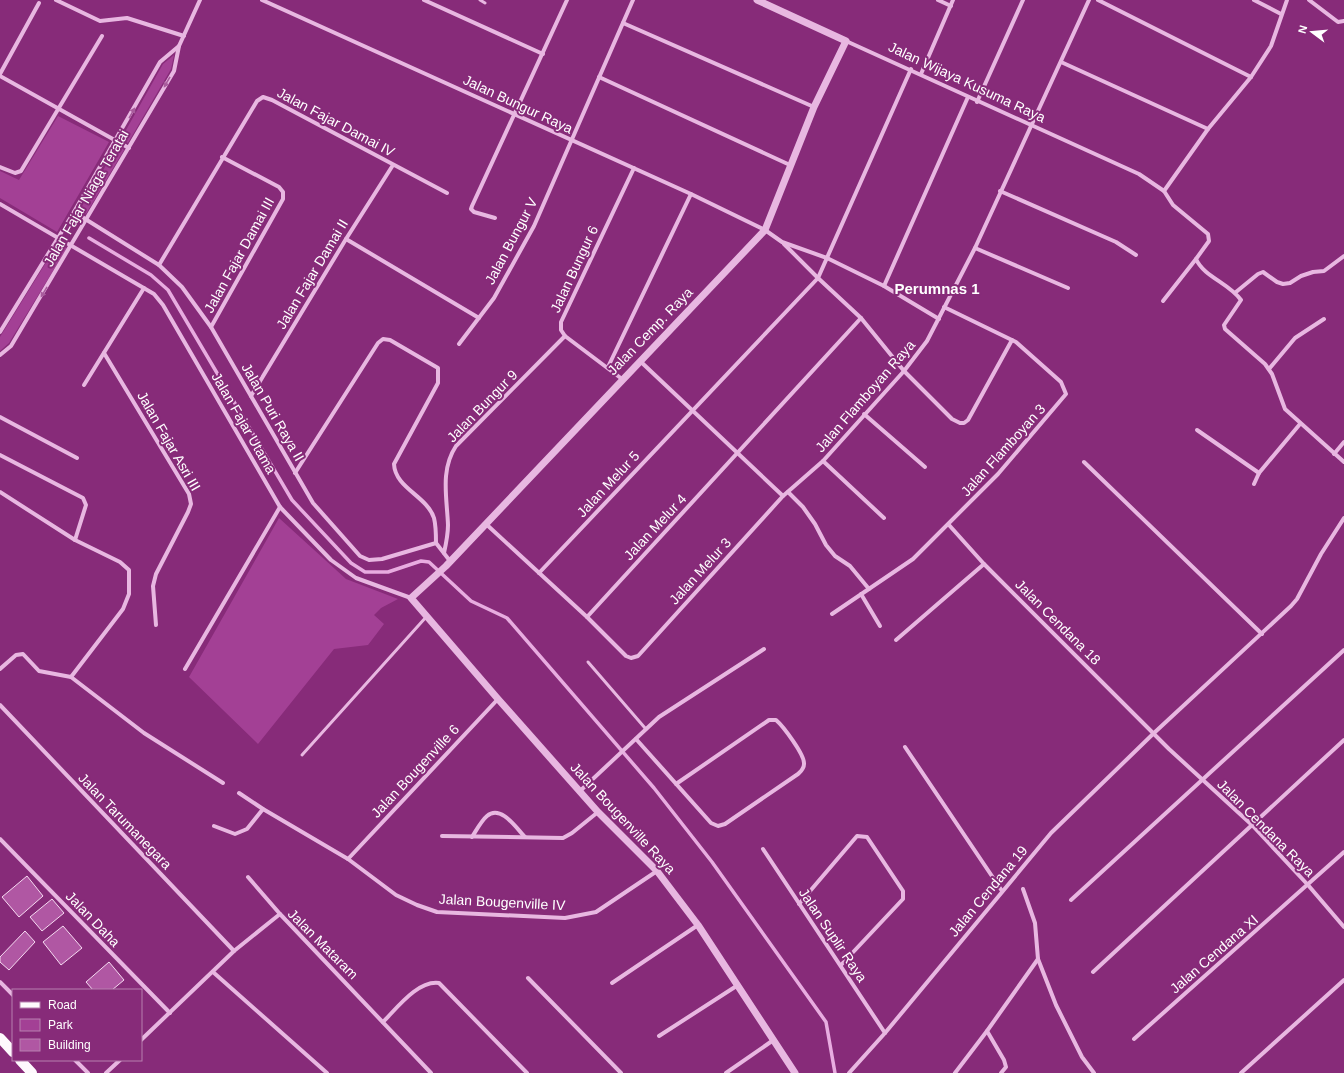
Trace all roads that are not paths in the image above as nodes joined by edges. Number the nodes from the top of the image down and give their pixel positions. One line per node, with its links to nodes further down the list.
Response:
1 (56, 0): 25 (street)
2 (200, 0): 25 (street, Jalan Fajar Niaga Teratai)
3 (262, 0): 17 (street, Jalan Bungur Raya)
4 (424, 0): 28 (street)
5 (480, 0): 19 (lane)
6 (567, 0): 28 (street)
7 (634, 0): 23 (street, Jalan Bungur V)
8 (757, 0): 26 (street, Jalan Wijaya Kusuma Raya)
9 (938, 0): 20 (street)
10 (953, 0): 20 (street)
11 (1023, 0): 36 (street)
12 (1089, 0): 29 (street, Jalan Flamboyan Raya)
13 (1098, 0): 34 (street)
14 (1254, 0): 21 (street)
15 (1287, 0): 21 (street)
16 (1308, 0): 22 (street)
17 (273, 2): 39 (street, Jalan Bungur Raya)
18 (38, 3): 32 (street)
19 (485, 3)
20 (951, 6): 31 (street)
21 (1281, 14): 34 (street)
22 (1344, 21)
23 (623, 23): 33 (street, Jalan Bungur V); 37 (street)
24 (102, 36): 38 (street)
25 (184, 36): 27 (street, Jalan Fajar Niaga Teratai)
26 (846, 41): 30 (street, Jalan Wijaya Kusuma Raya); 37 (street, Jalan Cemp. Raya)
27 (179, 46): 42 (street, Jalan Fajar Niaga Teratai, one-way to 27); 44 (street, Jalan Fajar Niaga Teratai, one-way to 44)
28 (543, 54): 39 (street)
29 (1061, 62): 40 (street, Jalan Flamboyan Raya); 41 (street)
30 (911, 69): 31 (street, Jalan Wijaya Kusuma Raya); 66 (street, Jalan Melur 5)
31 (921, 74): 35 (street, Jalan Wijaya Kusuma Raya)
32 (0, 75): 38 (street)
33 (599, 77): 43 (street, Jalan Bungur V); 47 (street)
34 (1250, 77): 41 (street)
35 (968, 97): 36 (street, Jalan Wijaya Kusuma Raya); 70 (street)
36 (977, 102): 40 (street, Jalan Wijaya Kusuma Raya)
37 (814, 107): 47 (street, Jalan Cemp. Raya)
38 (57, 109): 42 (street); 48 (street)
39 (516, 114): 43 (street, Jalan Bungur Raya); 56 (street)
40 (1032, 126): 50 (street, Jalan Wijaya Kusuma Raya); 52 (street, Jalan Flamboyan Raya)
41 (1208, 129): 50 (street)
42 (116, 140): 44 (street); 55 (street, Jalan Fajar Niaga Teratai)
43 (572, 140): 49 (street, Jalan Bungur Raya); 76 (street, Jalan Bungur V)
44 (129, 148): 57 (street, Jalan Fajar Niaga Teratai)
45 (222, 157): 46 (street, Jalan Fajar Damai IV); 68 (street, Jalan Fajar Damai IV); 80 (street, Jalan Fajar Damai III)
46 (393, 164): 51 (street, Jalan Fajar Damai IV); 60 (street, Jalan Fajar Damai II)
47 (790, 165): 58 (street, Jalan Cemp. Raya)
48 (0, 167)
49 (634, 168): 53 (street, Jalan Bungur Raya); 82 (street, Jalan Bungur 6)
50 (1164, 191): 67 (street)
51 (446, 192)
52 (1000, 192): 63 (street, Jalan Flamboyan Raya); 64 (street)
53 (691, 194): 58 (street, Jalan Bungur Raya); 88 (street)
54 (0, 204): 59 (street)
55 (74, 212): 57 (street, Jalan Puri Raya II); 59 (street, Jalan Fajar Niaga Teratai)
56 (494, 218)
57 (87, 219): 62 (street, Jalan Fajar Niaga Teratai); 68 (street, Jalan Puri Raya II)
58 (765, 230): 61 (street, Jalan Bungur Raya); 87 (street, Jalan Cemp. Raya)
59 (58, 238): 62 (street, Jalan Fajar Utama); 81 (street, Jalan Fajar Niaga Teratai)
60 (346, 238): 76 (street); 93 (street, Jalan Fajar Damai II)
61 (782, 242): 66 (street); 69 (street)
62 (71, 246): 71 (street, Jalan Fajar Utama); 86 (street, Jalan Fajar Niaga Teratai, one-way to 86)
63 (975, 248): 72 (street); 75 (street, Jalan Flamboyan Raya)
64 (1136, 255)
65 (1344, 256): 73 (street)
66 (827, 258): 69 (street, Jalan Melur 5); 70 (street)
67 (1196, 259): 73 (street); 74 (street)
68 (159, 265): 80 (street, Jalan Puri Raya II)
69 (818, 278): 77 (street); 94 (street, Jalan Melur 5)
70 (884, 286): 78 (street)
71 (144, 288): 85 (street); 114 (street, Jalan Fajar Utama)
72 (1068, 288)
73 (1236, 292): 89 (street)
74 (1163, 301)
75 (944, 307): 78 (street, Jalan Flamboyan Raya); 83 (street, Jalan Flamboyan 3)
76 (480, 318): 84 (street, Jalan Bungur V)
77 (861, 318): 90 (street); 100 (street, Jalan Melur 4)
78 (939, 319): 90 (street, Jalan Flamboyan Raya)
79 (1324, 320): 89 (street)
80 (211, 327): 93 (street, Jalan Puri Raya II)
81 (0, 332)
82 (565, 336): 88 (street); 121 (street, Jalan Bungur 9)
83 (1012, 340): 90 (street); 118 (street, Jalan Flamboyan 3)
84 (459, 344)
85 (104, 353): 92 (street); 131 (street, Jalan Fajar Asri III)
86 (0, 355)
87 (640, 361): 91 (street, Jalan Cemp. Raya); 94 (street)
88 (608, 368): 91 (street)
89 (1269, 369): 97 (street)
90 (904, 371): 95 (street, Jalan Flamboyan Raya)
91 (622, 379): 117 (street, Jalan Cemp. Raya)
92 (84, 385)
93 (252, 396): 108 (street, Jalan Puri Raya II)
94 (692, 410): 100 (street); 124 (street, Jalan Melur 5)
95 (864, 414): 104 (street, Jalan Flamboyan Raya); 107 (street)
96 (0, 417): 103 (street)
97 (1300, 424): 101 (street); 109 (street)
98 (1197, 430): 109 (street)
99 (1344, 442): 101 (street)
100 (738, 453): 113 (street); 130 (street, Jalan Melur 4)
101 (1334, 454): 106 (street)
102 (0, 455): 119 (street)
103 (77, 458)
104 (823, 461): 112 (street, Jalan Flamboyan Raya); 115 (street)
105 (1084, 462): 133 (street)
106 (1344, 462)
107 (925, 467)
108 (295, 473): 120 (street, Jalan Puri Raya II); 120 (street)
109 (1260, 473): 110 (street)
110 (1254, 484)
111 (0, 492): 119 (street)
112 (788, 492): 113 (street, Jalan Flamboyan Raya); 125 (street)
113 (783, 496): 130 (street, Jalan Melur 3)
114 (280, 507): 127 (street, Jalan Fajar Utama); 139 (street)
115 (884, 518)
116 (1344, 518): 133 (street, Jalan Cendana 19)
117 (486, 524): 122 (street, Jalan Cemp. Raya); 124 (street)
118 (949, 525): 123 (street, Jalan Cendana 18); 125 (street, Jalan Flamboyan 3)
119 (75, 540): 140 (street)
120 (436, 543): 121 (street)
121 (444, 553): 122 (street)
122 (448, 564): 127 (street, Jalan Cemp. Raya)
123 (984, 564): 134 (street); 144 (street, Jalan Cendana 18)
124 (539, 573): 130 (street)
125 (869, 589): 126 (street, Jalan Flamboyan 3)
126 (861, 594): 128 (street, Jalan Flamboyan 3); 132 (street)
127 (411, 598): 129 (street, Jalan Bougenville Raya)
128 (832, 614)
129 (427, 616): 141 (street, Jalan Bougenville Raya); 149 (lane)
130 (587, 617)
131 (156, 625)
132 (880, 626)
133 (1262, 634): 144 (street, Jalan Cendana 19)
134 (896, 640)
135 (764, 649): 143 (street)
136 (1344, 650): 150 (street)
137 (588, 662): 143 (lane)
138 (0, 669): 140 (street)
139 (185, 669)
140 (72, 677): 151 (street)
141 (498, 699): 153 (street, Jalan Bougenville Raya); 165 (street, Jalan Bougenville 6)
142 (0, 705): 176 (street, Jalan Tarumanegara)
143 (645, 728): 145 (street)
144 (1154, 733): 148 (street, Jalan Cendana 18); 170 (street, Jalan Cendana 19)
145 (636, 739): 152 (street); 153 (street)
146 (1344, 740): 157 (street)
147 (905, 747): 170 (street)
148 (1170, 749): 150 (street, Jalan Cendana Raya)
149 (302, 755)
150 (1202, 780): 157 (street, Jalan Cendana Raya); 171 (street)
151 (224, 783)
152 (676, 784): 152 (street)
153 (580, 791): 156 (street, Jalan Bougenville Raya)
154 (239, 793): 155 (street, Jalan Bougenville IV)
155 (263, 809): 158 (street); 165 (street, Jalan Bougenville IV)
156 (598, 812): 160 (street); 166 (street, Jalan Bougenville Raya)
157 (1252, 825): 168 (street, Jalan Cendana Raya); 180 (street)
158 (214, 826)
159 (442, 836): 161 (street)
160 (525, 837): 161 (street); 161 (street)
161 (472, 838)
162 (0, 839): 187 (street, Jalan Daha)
163 (763, 849): 172 (street, Jalan Suplir Raya)
164 (1344, 852): 168 (street, Jalan Cendana XI)
165 (348, 859): 166 (street, Jalan Bougenville IV)
166 (657, 871): 174 (street, Jalan Bougenville Raya)
167 (248, 878): 173 (street)
168 (1308, 885): 175 (street, Jalan Cendana Raya); 194 (street, Jalan Cendana XI)
169 (1023, 888): 177 (street)
170 (1002, 891): 190 (street, Jalan Cendana 19)
171 (1071, 900)
172 (799, 904): 178 (street, Jalan Suplir Raya); 178 (street)
173 (280, 914): 176 (street, Jalan Mataram); 188 (street, Jalan Mataram)
174 (698, 925): 184 (street); 185 (street, Jalan Bougenville Raya)
175 (1344, 927)
176 (234, 951): 179 (street, Jalan Mataram)
177 (1038, 959): 189 (street); 212 (street)
178 (841, 965): 190 (street, Jalan Suplir Raya)
179 (213, 972): 187 (street, Jalan Mataram); 203 (street)
180 (1092, 972)
181 (528, 978): 206 (street)
182 (1344, 980): 213 (street)
183 (0, 982): 186 (street)
184 (612, 983)
185 (738, 985): 191 (street); 195 (street, Jalan Bougenville Raya)
186 (12, 994)
187 (170, 1013): 193 (street, Jalan Mataram)
188 (383, 1022): 204 (street, Jalan Mataram); 205 (street)
189 (987, 1031): 210 (street); 211 (street)
190 (885, 1033): 209 (street, Jalan Cendana 19)
191 (659, 1036)
192 (0, 1038): 196 (main road)
193 (142, 1039)
194 (1134, 1039)
195 (772, 1041): 207 (street); 208 (street, Jalan Bougenville Raya)
196 (12, 1051)
197 (21, 1061): 200 (main road)
198 (76, 1061): 201 (street)
199 (119, 1061): 202 (street)
200 (32, 1073)
201 (88, 1073)
202 (106, 1073)
203 (327, 1073)
204 (430, 1073)
205 (527, 1073)
206 (621, 1073)
207 (726, 1073)
208 (795, 1073)
209 (849, 1073)
210 (954, 1073)
211 (1001, 1073)
212 (1094, 1073)
213 (1241, 1073)

